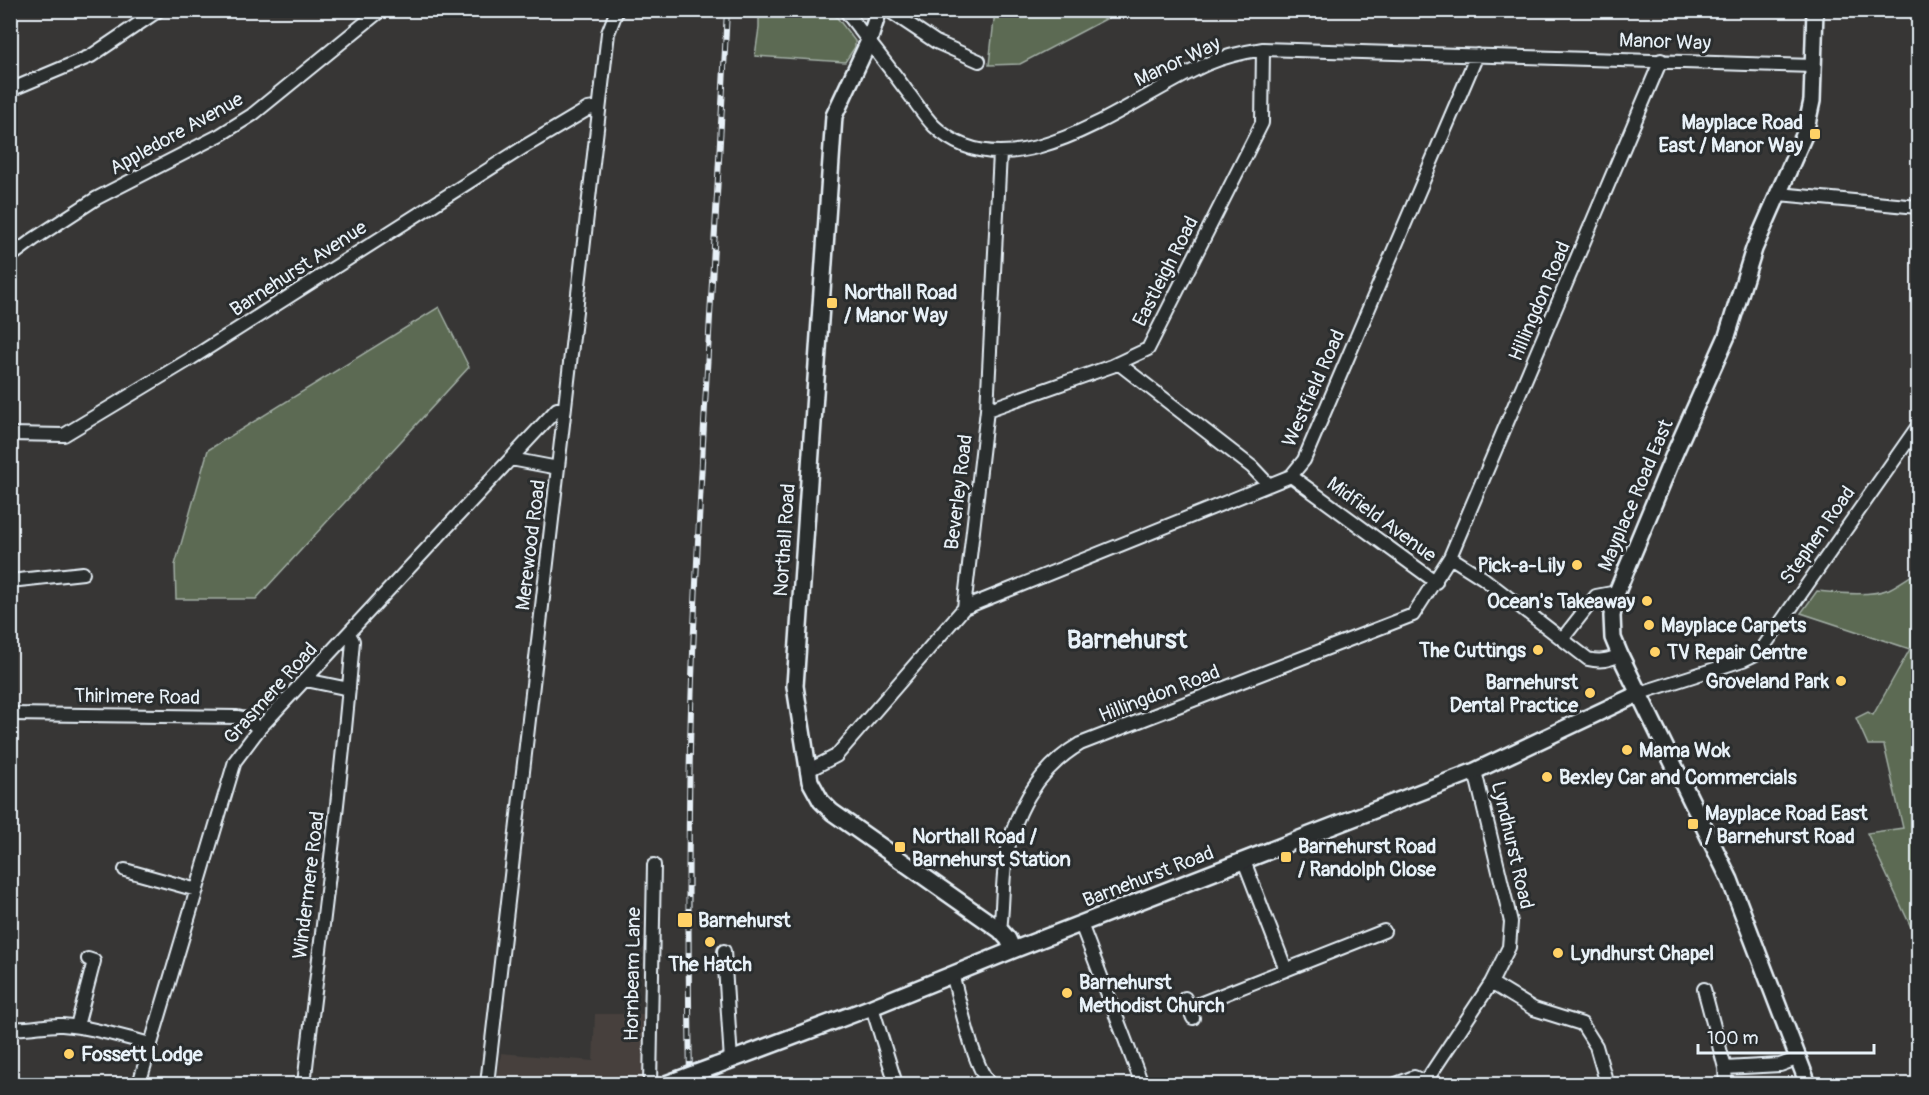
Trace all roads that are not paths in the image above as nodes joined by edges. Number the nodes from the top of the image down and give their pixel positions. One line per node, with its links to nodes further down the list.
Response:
1 (159, 10): 14 (street)
2 (381, 10): 19 (street, Appledore Avenue)
3 (617, 10): 15 (street, Merewood Road)
4 (845, 10): 8 (street, Manor Way)
5 (879, 10): 8 (street, Northall Road)
6 (888, 10): 12 (street)
7 (1815, 10): 13 (street, Mayplace Road East)
8 (869, 41): 16 (street, Manor Way); 43 (street, Northall Road)
9 (1263, 49): 10 (street, Manor Way); 16 (street, Manor Way); 20 (street, Eastleigh Road)
10 (1477, 55): 11 (street, Manor Way); 27 (street, Westfield Road)
11 (1661, 60): 13 (street, Manor Way); 29 (street, Hillingdon Road)
12 (979, 61)
13 (1814, 66): 17 (street, Mayplace Road East)
14 (10, 90)
15 (599, 107): 21 (street, Merewood Road); 24 (street, Barnehurst Avenue)
16 (1000, 153): 22 (street, Beverley Road)
17 (1779, 194): 18 (street); 33 (street, Mayplace Road East)
18 (1918, 207)
19 (10, 257)
20 (1118, 363): 22 (street, Eastleigh Road); 28 (street)
21 (565, 407): 25 (street, Grasmere Road); 26 (street, Merewood Road)
22 (987, 410): 34 (street, Beverley Road)
23 (1918, 426): 40 (street, Stephen Road)
24 (10, 434)
25 (511, 459): 26 (street); 35 (street, Grasmere Road)
26 (558, 468): 70 (street, Merewood Road)
27 (1292, 476): 28 (street, Westfield Road); 32 (street, Midfield Avenue)
28 (1269, 485): 34 (street, Westfield Road)
29 (1450, 557): 32 (street, Midfield Avenue); 36 (street, Midfield Avenue)
30 (83, 573): 31 (street)
31 (10, 581)
32 (1436, 582): 50 (street, Hillingdon Road)
33 (1617, 592): 36 (street); 37 (street, Mayplace Road East)
34 (964, 609): 43 (street)
35 (349, 634): 38 (street, Grasmere Road); 39 (street, Windermere Road)
36 (1563, 638): 37 (street, Midfield Avenue)
37 (1620, 655): 40 (street, Mayplace Road East)
38 (306, 680): 39 (street); 42 (street, Grasmere Road)
39 (349, 689): 69 (street, Windermere Road)
40 (1640, 693): 44 (street, Barnehurst Road); 64 (street, Mayplace Road East)
41 (10, 714): 42 (street, Thirlmere Road)
42 (259, 729): 48 (street, Grasmere Road)
43 (807, 771): 50 (street, Northall Road)
44 (1475, 771): 45 (street, Barnehurst Road); 57 (street, Lyndhurst Road)
45 (1244, 861): 49 (street, Barnehurst Road); 55 (street)
46 (654, 865): 71 (street, Hornbeam Lane)
47 (126, 870): 48 (street)
48 (197, 890): 63 (street, Grasmere Road)
49 (1081, 924): 52 (street, Barnehurst Road); 75 (street)
50 (1000, 930): 52 (street, Northall Road)
51 (1384, 931): 55 (street)
52 (1013, 950): 56 (street, Barnehurst Road)
53 (724, 951): 65 (street)
54 (88, 959): 61 (street)
55 (1286, 970): 60 (street)
56 (952, 974): 59 (street, Barnehurst Road); 74 (street)
57 (1491, 983): 67 (street, Lyndhurst Road); 77 (street)
58 (1704, 989): 66 (street)
59 (872, 1007): 65 (street, Barnehurst Road); 73 (street)
60 (1189, 1008)
61 (77, 1026): 62 (street); 63 (street)
62 (10, 1028)
63 (151, 1044): 68 (street, Grasmere Road)
64 (1800, 1058): 66 (street); 79 (street, Mayplace Road East)
65 (731, 1061): 72 (street, Barnehurst Road, bridge)
66 (1725, 1068): 78 (street)
67 (1425, 1083): 76 (street)
68 (139, 1084)
69 (304, 1084)
70 (487, 1084)
71 (650, 1084)
72 (666, 1084)
73 (896, 1084)
74 (990, 1084)
75 (1142, 1084)
76 (1396, 1084)
77 (1607, 1084)
78 (1726, 1084)
79 (1808, 1084)

